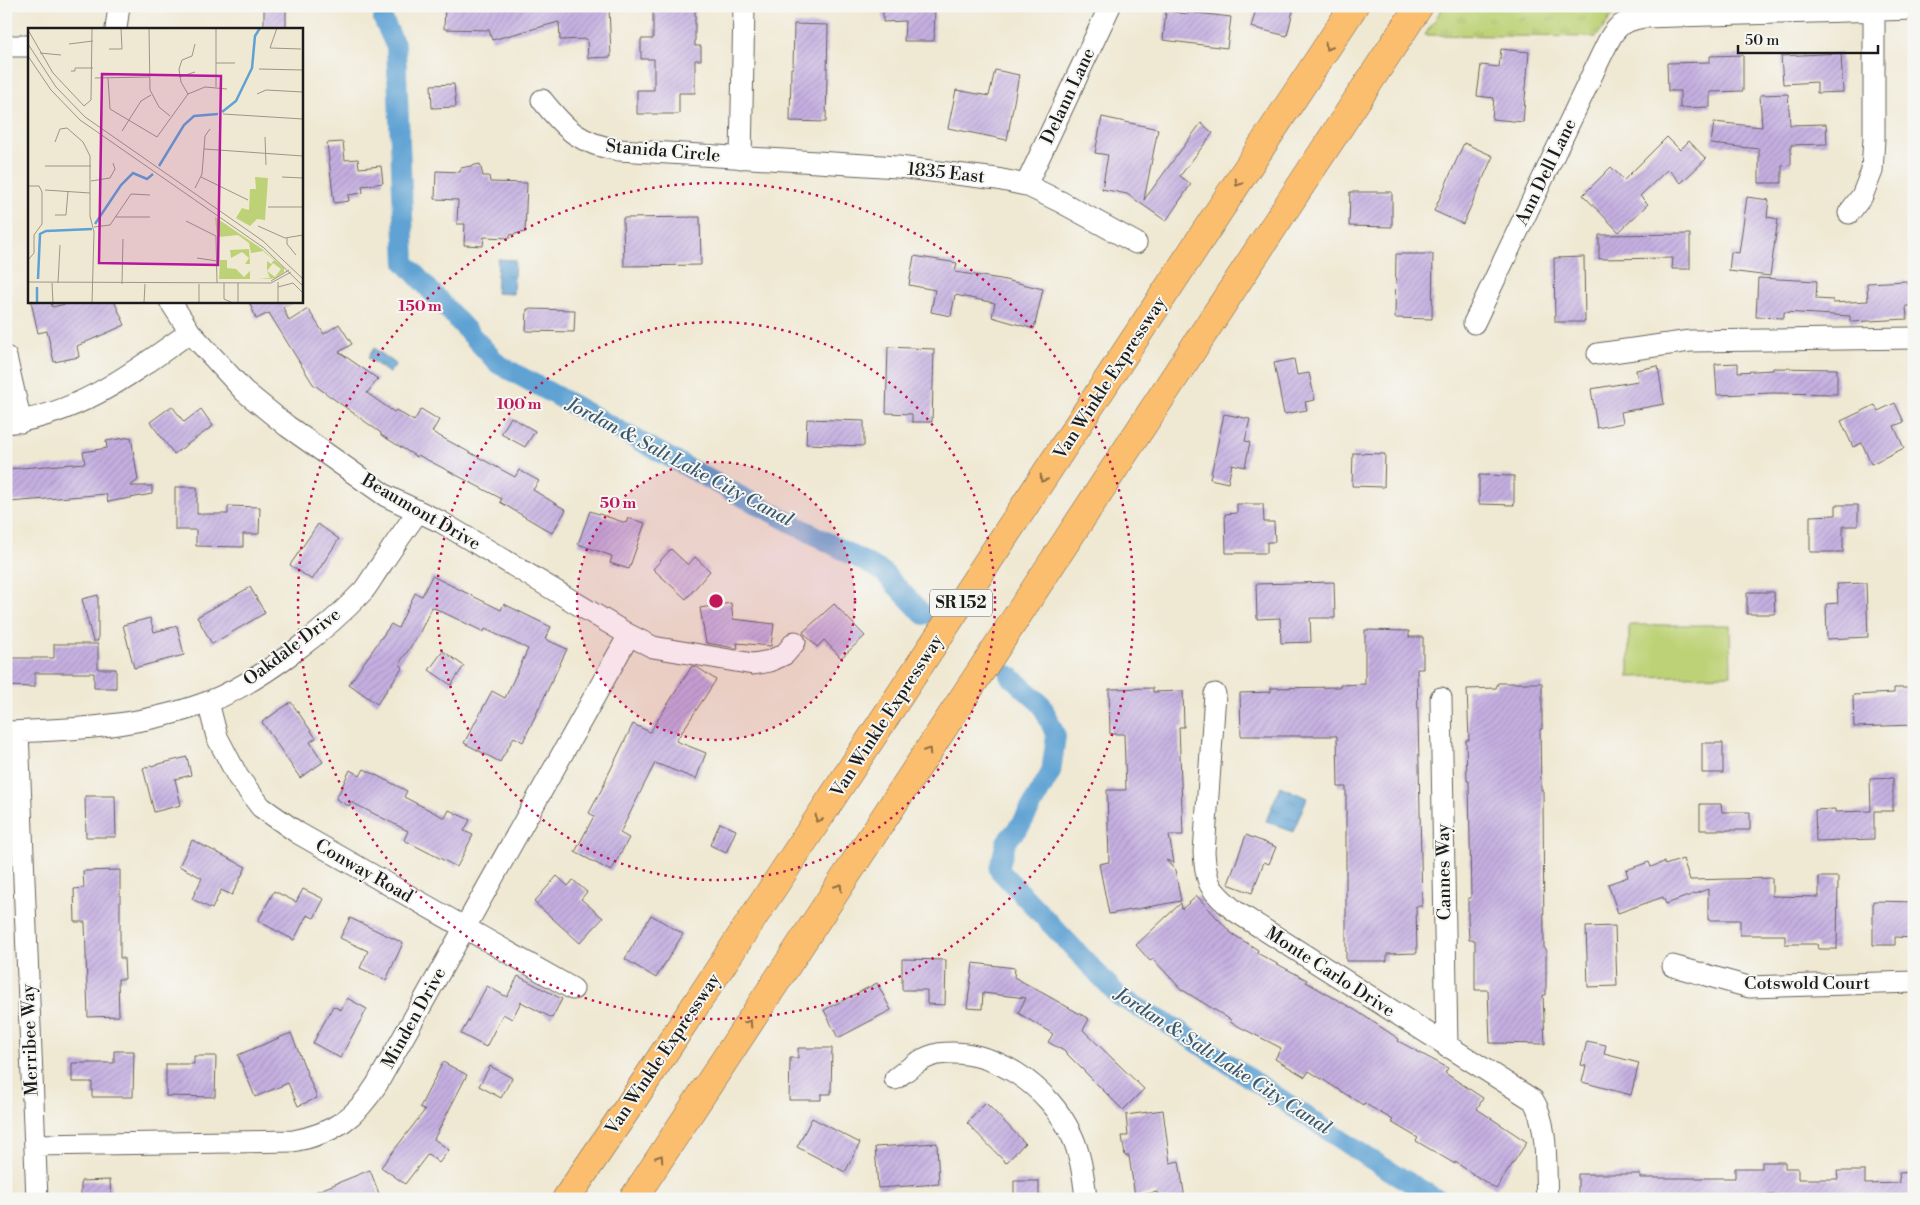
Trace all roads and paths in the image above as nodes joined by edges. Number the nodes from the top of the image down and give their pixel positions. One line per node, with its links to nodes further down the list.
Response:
1 (119, 6): 9 (street)
2 (744, 6): 13 (street)
3 (1110, 6): 14 (street, Delann Lane)
4 (1354, 6): 39 (main road, Van Winkle Expressway / SR 152, one-way to 39)
5 (1419, 6): 40 (main road, SR 152, one-way to 5)
6 (1914, 9): 8 (street)
7 (1781, 10): 8 (street); 18 (street, Ann Dell Lane)
8 (1874, 10): 15 (street)
9 (116, 28)
10 (6, 46): 11 (street)
11 (28, 46)
12 (542, 100): 13 (street, Stanida Circle)
13 (741, 158): 14 (street, 1835 East)
14 (1026, 185): 16 (street, 1835 East)
15 (1849, 213)
16 (1136, 243)
17 (171, 302): 19 (street, Beaumont Drive)
18 (1474, 323)
19 (190, 332): 23 (street); 24 (street, Beaumont Drive)
20 (1914, 338): 21 (street)
21 (1598, 354)
22 (6, 357): 23 (street)
23 (14, 423)
24 (418, 512): 25 (street, Beaumont Drive); 29 (street, Oakdale Drive)
25 (629, 635): 26 (street, Beaumont Drive); 31 (street, Minden Drive)
26 (795, 642)
27 (1215, 694): 35 (street, Monte Carlo Drive)
28 (1441, 698): 35 (street, Cannes Way)
29 (208, 702): 30 (street, Oakdale Drive); 31 (street, Conway Road)
30 (12, 732): 37 (street, Merribee Way)
31 (465, 928): 34 (street, Conway Road); 37 (street, Minden Drive)
32 (1673, 966): 33 (street, Cotswold Court)
33 (1914, 982)
34 (573, 989)
35 (1447, 1047): 42 (street, Monte Carlo Drive)
36 (896, 1078): 41 (street)
37 (34, 1145): 38 (street, Merribee Way)
38 (37, 1199)
39 (566, 1199)
40 (633, 1199)
41 (1086, 1199)
42 (1547, 1199)

